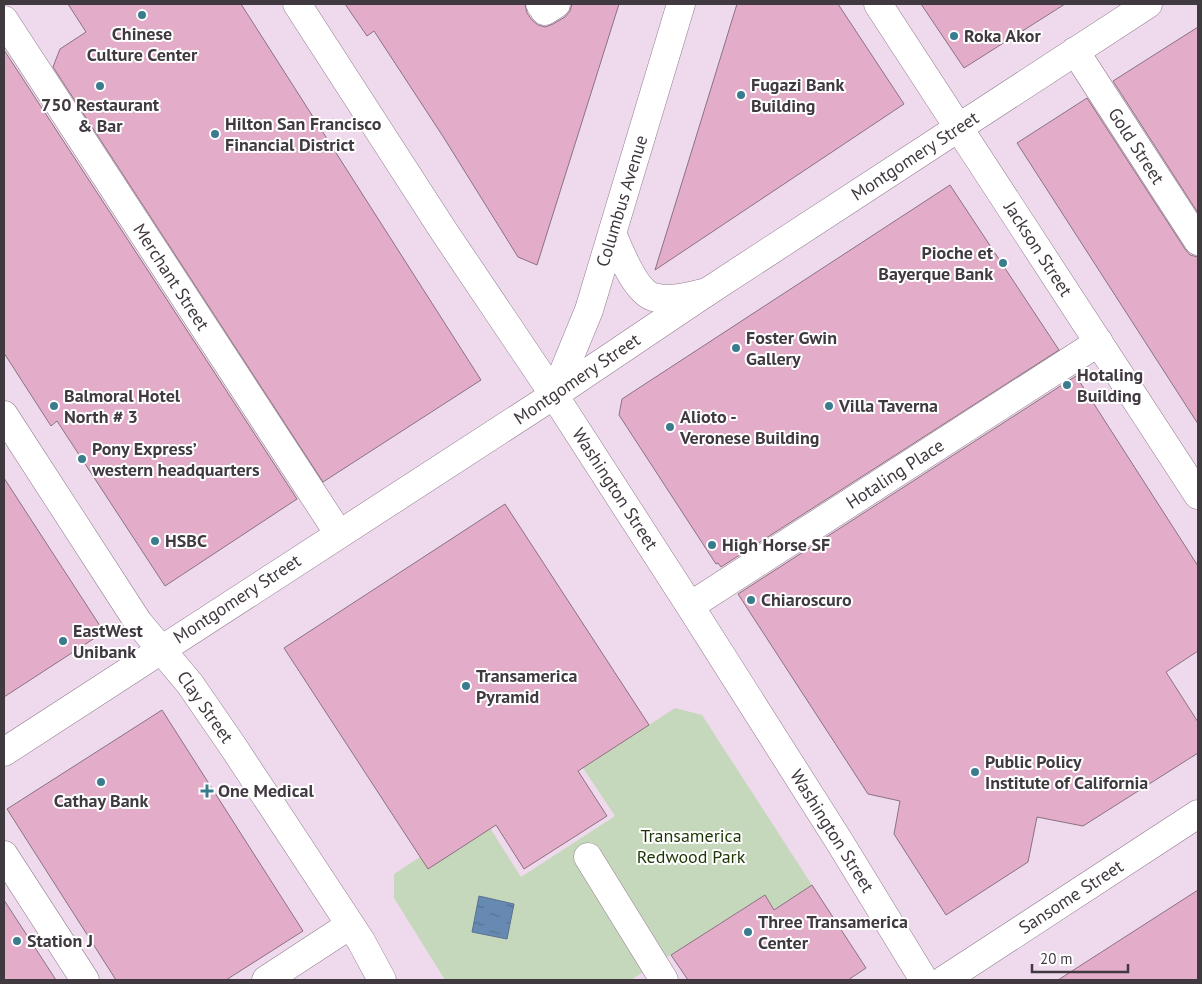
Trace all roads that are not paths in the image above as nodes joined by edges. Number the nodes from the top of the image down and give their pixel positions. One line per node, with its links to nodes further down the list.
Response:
1 (297, 4): 14 (street, Washington Street)
2 (540, 4): 3 (street)
3 (556, 4)
4 (681, 4): 10 (street, Columbus Avenue)
5 (878, 4): 9 (street, Jackson Street)
6 (1148, 4): 8 (street, Montgomery Street)
7 (4, 20): 17 (street, Merchant Street)
8 (1075, 52): 9 (street, Montgomery Street); 11 (street, Gold Street)
9 (959, 127): 12 (street, Montgomery Street); 13 (street, Jackson Street)
10 (612, 233): 12 (street); 14 (street, Columbus Avenue)
11 (1198, 241)
12 (707, 292): 14 (street, Montgomery Street)
13 (1099, 342): 16 (street, Jackson Street); 18 (street, Hotaling Place)
14 (554, 395): 17 (street, Montgomery Street); 18 (street, Washington Street)
15 (4, 415): 19 (street, Clay Street)
16 (1198, 495)
17 (338, 534): 19 (street, Montgomery Street)
18 (690, 606): 29 (street, Washington Street)
19 (161, 648): 20 (street, Montgomery Street); 24 (street, Clay Street)
20 (4, 752)
21 (1198, 814): 30 (street, Sansome Street)
22 (4, 855): 25 (street)
23 (588, 858): 28 (street)
24 (350, 925): 26 (street); 27 (street, Clay Street)
25 (85, 980)
26 (266, 980)
27 (382, 980)
28 (664, 980)
29 (924, 980)
30 (944, 980)

